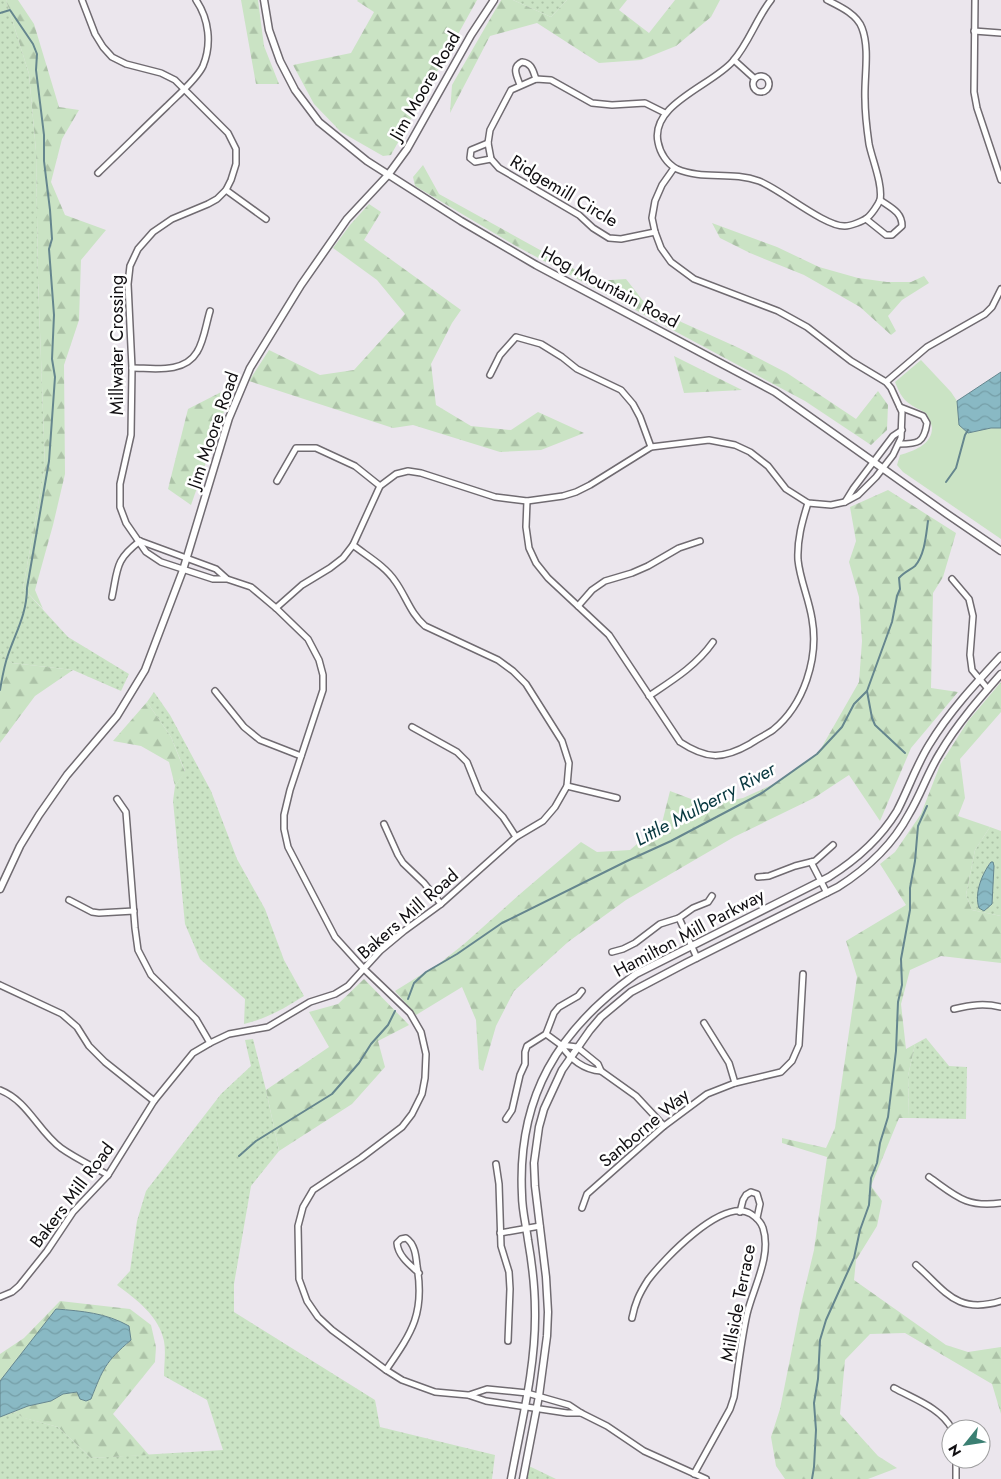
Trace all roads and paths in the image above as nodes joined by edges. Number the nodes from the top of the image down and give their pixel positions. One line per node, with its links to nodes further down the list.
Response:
1 (82, 0): 14 (street)
2 (196, 0): 14 (street)
3 (264, 0): 20 (street, Hog Mountain Road)
4 (494, 0): 20 (street, Jim Moore Road)
5 (771, 0): 10 (street)
6 (827, 0): 23 (street)
7 (975, 0): 8 (street)
8 (974, 31): 9 (street); 21 (street)
9 (1001, 33)
10 (734, 60): 12 (street); 15 (street)
11 (536, 79): 13 (street, Ridgemill Circle); 13 (street); 15 (street)
12 (755, 79)
13 (520, 85): 16 (street, Ridgemill Circle)
14 (184, 89): 19 (street); 22 (street)
15 (665, 112): 18 (street)
16 (488, 143): 17 (street, Ridgemill Circle); 17 (street, Ridgemill Circle)
17 (491, 159): 26 (street, Ridgemill Circle)
18 (674, 168): 25 (street); 26 (street)
19 (98, 173)
20 (388, 175): 36 (street, Hog Mountain Road); 47 (street, Jim Moore Road)
21 (1001, 180)
22 (226, 190): 24 (street); 29 (street, Millwater Crossing)
23 (880, 200): 25 (street); 25 (street)
24 (266, 219)
25 (866, 219)
26 (655, 232): 31 (street)
27 (1001, 289): 31 (street)
28 (210, 311): 29 (street)
29 (132, 368): 43 (street, Millwater Crossing)
30 (490, 375): 35 (street)
31 (886, 382): 32 (street)
32 (900, 407): 33 (street); 34 (street)
33 (902, 430): 34 (street); 36 (street)
34 (900, 444): 37 (street)
35 (650, 448): 40 (street); 42 (street)
36 (873, 461): 37 (street, Hog Mountain Road); 41 (street)
37 (883, 468): 41 (street); 46 (street, Hog Mountain Road)
38 (277, 481): 39 (street)
39 (380, 486): 40 (street); 45 (street)
40 (527, 501): 52 (street)
41 (845, 502): 42 (street)
42 (808, 504): 60 (street)
43 (140, 541): 47 (street); 48 (street, Millwater Crossing); 51 (street)
44 (700, 541): 52 (street)
45 (353, 546): 53 (street); 63 (street, Bakers Mill Road)
46 (1001, 551)
47 (186, 558): 48 (street, Jim Moore Road); 49 (street)
48 (183, 570): 49 (street, Millwater Crossing); 72 (street, Jim Moore Road)
49 (227, 579): 53 (street)
50 (952, 579): 57 (street)
51 (112, 597)
52 (578, 606): 60 (street)
53 (276, 608): 62 (street)
54 (713, 642): 60 (street)
55 (1001, 656): 57 (street, Hamilton Mill Parkway)
56 (1001, 674): 58 (street, Hamilton Mill Parkway)
57 (979, 680): 58 (street); 71 (street, Hamilton Mill Parkway)
58 (988, 689): 73 (street, Hamilton Mill Parkway)
59 (215, 691): 62 (street)
60 (649, 696)
61 (412, 727): 67 (street)
62 (301, 756): 82 (street)
63 (567, 786): 64 (street); 67 (street, Bakers Mill Road)
64 (617, 798)
65 (117, 799): 77 (street)
66 (384, 824): 76 (street)
67 (516, 837): 76 (street, Bakers Mill Road)
68 (833, 845): 69 (street)
69 (811, 862): 70 (street); 71 (street)
70 (758, 877)
71 (821, 881): 73 (street); 79 (street, Hamilton Mill Parkway)
72 (0, 889)
73 (827, 893): 81 (street, Hamilton Mill Parkway)
74 (712, 896): 78 (street)
75 (69, 900): 77 (street)
76 (441, 904): 82 (street, Bakers Mill Road)
77 (134, 911): 90 (street)
78 (679, 918): 79 (street); 80 (street)
79 (691, 946): 81 (street); 91 (street, Hamilton Mill Parkway)
80 (612, 952)
81 (697, 958): 92 (street, Hamilton Mill Parkway)
82 (364, 969): 90 (street, Bakers Mill Road); 116 (street)
83 (803, 974): 95 (street, Sanborne Way)
84 (0, 985): 97 (street)
85 (582, 990): 89 (street)
86 (1001, 1007): 87 (street)
87 (954, 1009)
88 (704, 1023): 95 (street)
89 (546, 1034): 91 (street); 98 (street)
90 (210, 1042): 97 (street, Bakers Mill Road)
91 (561, 1045): 92 (street); 93 (street); 108 (street, Hamilton Mill Parkway)
92 (577, 1047): 93 (street, Hamilton Mill Parkway); 94 (street)
93 (569, 1058): 94 (street); 107 (street, Hamilton Mill Parkway)
94 (601, 1071): 99 (street)
95 (736, 1084): 99 (street, Sanborne Way)
96 (0, 1090): 101 (street)
97 (154, 1101): 101 (street, Bakers Mill Road)
98 (506, 1119)
99 (664, 1126): 104 (street, Sanborne Way)
100 (496, 1164): 109 (street)
101 (108, 1175): 112 (street, Bakers Mill Road)
102 (929, 1177): 103 (street)
103 (1001, 1204)
104 (582, 1208)
105 (740, 1212): 106 (street); 106 (street, Millside Terrace); 114 (street)
106 (757, 1218): 125 (street, Millside Terrace)
107 (540, 1226): 108 (street); 120 (street, Hamilton Mill Parkway)
108 (526, 1228): 109 (street); 118 (street, Hamilton Mill Parkway)
109 (500, 1233): 115 (street)
110 (916, 1265): 113 (street)
111 (418, 1273): 111 (street); 116 (street)
112 (0, 1297)
113 (1001, 1301)
114 (632, 1318)
115 (508, 1341)
116 (386, 1370): 119 (street)
117 (894, 1388): 124 (street)
118 (527, 1393): 119 (street); 120 (street); 121 (street, Hamilton Mill Parkway)
119 (468, 1395): 121 (street)
120 (539, 1396): 122 (street, Hamilton Mill Parkway); 123 (street)
121 (524, 1406): 122 (street); 126 (street, Hamilton Mill Parkway)
122 (537, 1409): 123 (street); 127 (street, Hamilton Mill Parkway)
123 (581, 1413): 125 (street)
124 (946, 1419)
125 (694, 1474): 128 (street)
126 (511, 1479)
127 (524, 1479)
128 (706, 1479)

